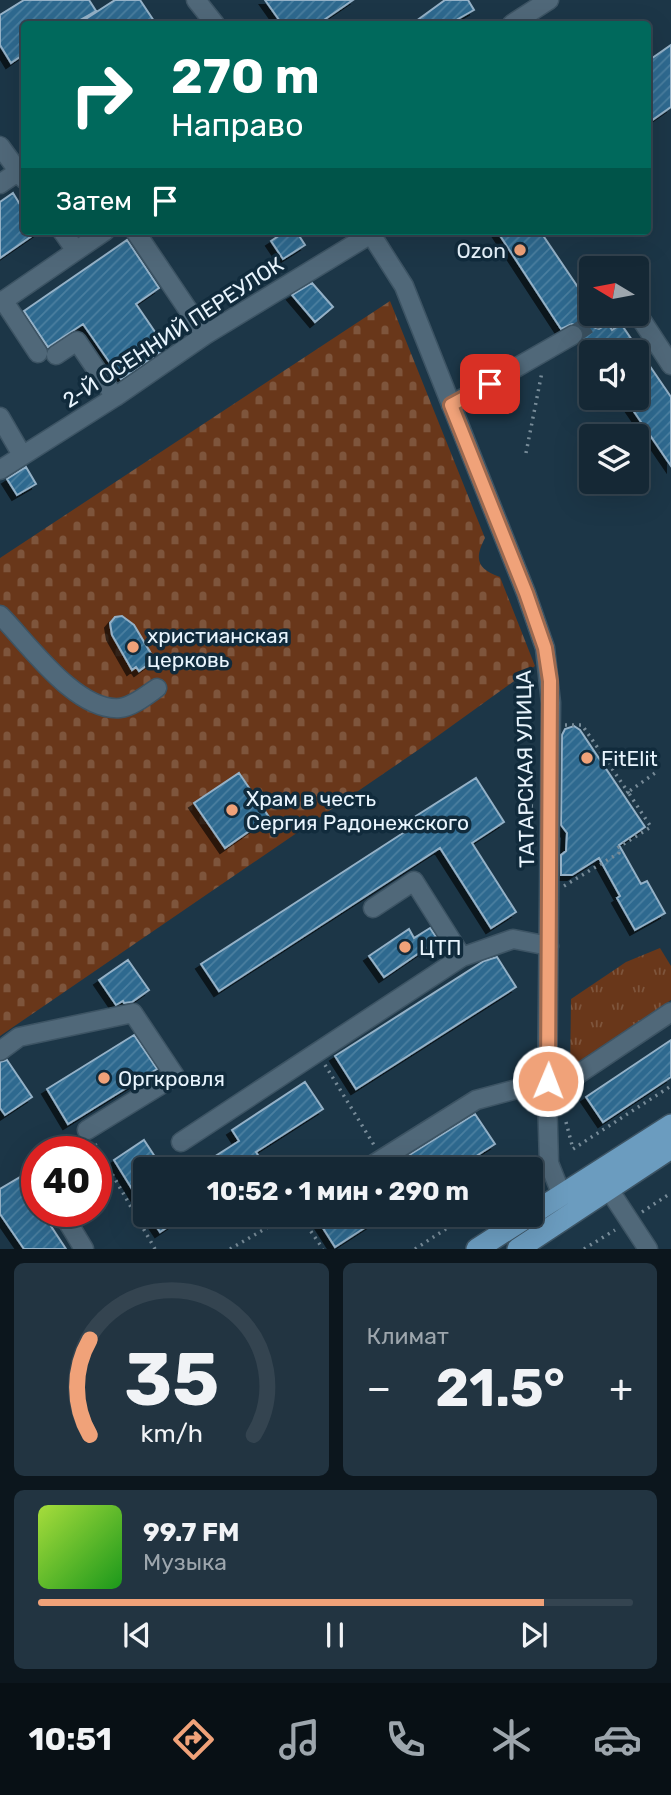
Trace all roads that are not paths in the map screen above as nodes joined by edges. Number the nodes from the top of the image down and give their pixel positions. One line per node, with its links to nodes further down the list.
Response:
1 (196, 0): 3 (street)
2 (549, 0): 4 (street)
3 (213, 21)
4 (517, 21)
5 (0, 146): 6 (street)
6 (21, 174)
7 (21, 175): 8 (street)
8 (0, 184)
9 (65, 235): 14 (street)
10 (100, 235): 14 (street)
11 (138, 235): 17 (street)
12 (367, 235): 17 (street, 2-Й ОСЕННИЙ ПЕРЕУЛОК)
13 (371, 235): 23 (street, ТАТАРСКАЯ УЛИЦА)
14 (76, 251): 15 (street)
15 (1, 302): 19 (street)
16 (646, 326): 21 (street)
17 (205, 335): 22 (street, 2-Й ОСЕННИЙ ПЕРЕУЛОК)
18 (573, 335): 23 (street)
19 (38, 353)
20 (56, 355): 22 (street)
21 (671, 365)
22 (114, 397): 25 (street, 2-Й ОСЕННИЙ ПЕРЕУЛОК)
23 (451, 405): 30 (street, ТАТАРСКАЯ УЛИЦА)
24 (0, 417): 25 (street)
25 (22, 455): 26 (street, 2-Й ОСЕННИЙ ПЕРЕУЛОК)
26 (0, 470)
27 (0, 615): 28 (street)
28 (158, 688)
29 (373, 908): 31 (street)
30 (549, 946): 31 (street); 34 (street, ТАТАРСКАЯ УЛИЦА)
31 (462, 957): 37 (street)
32 (671, 1012): 34 (street)
33 (0, 1051): 36 (street)
34 (547, 1088): 39 (street); 41 (street, ТАТАРСКАЯ УЛИЦА)
35 (671, 1125): 41 (main road)
36 (86, 1130)
37 (181, 1142)
38 (671, 1148): 40 (main road)
39 (385, 1157)
40 (608, 1188): 41 (main road); 46 (street)
41 (566, 1204): 43 (main road); 45 (main road)
42 (71, 1227): 44 (street)
43 (532, 1245)
44 (84, 1249)
45 (477, 1249)
46 (648, 1249)

